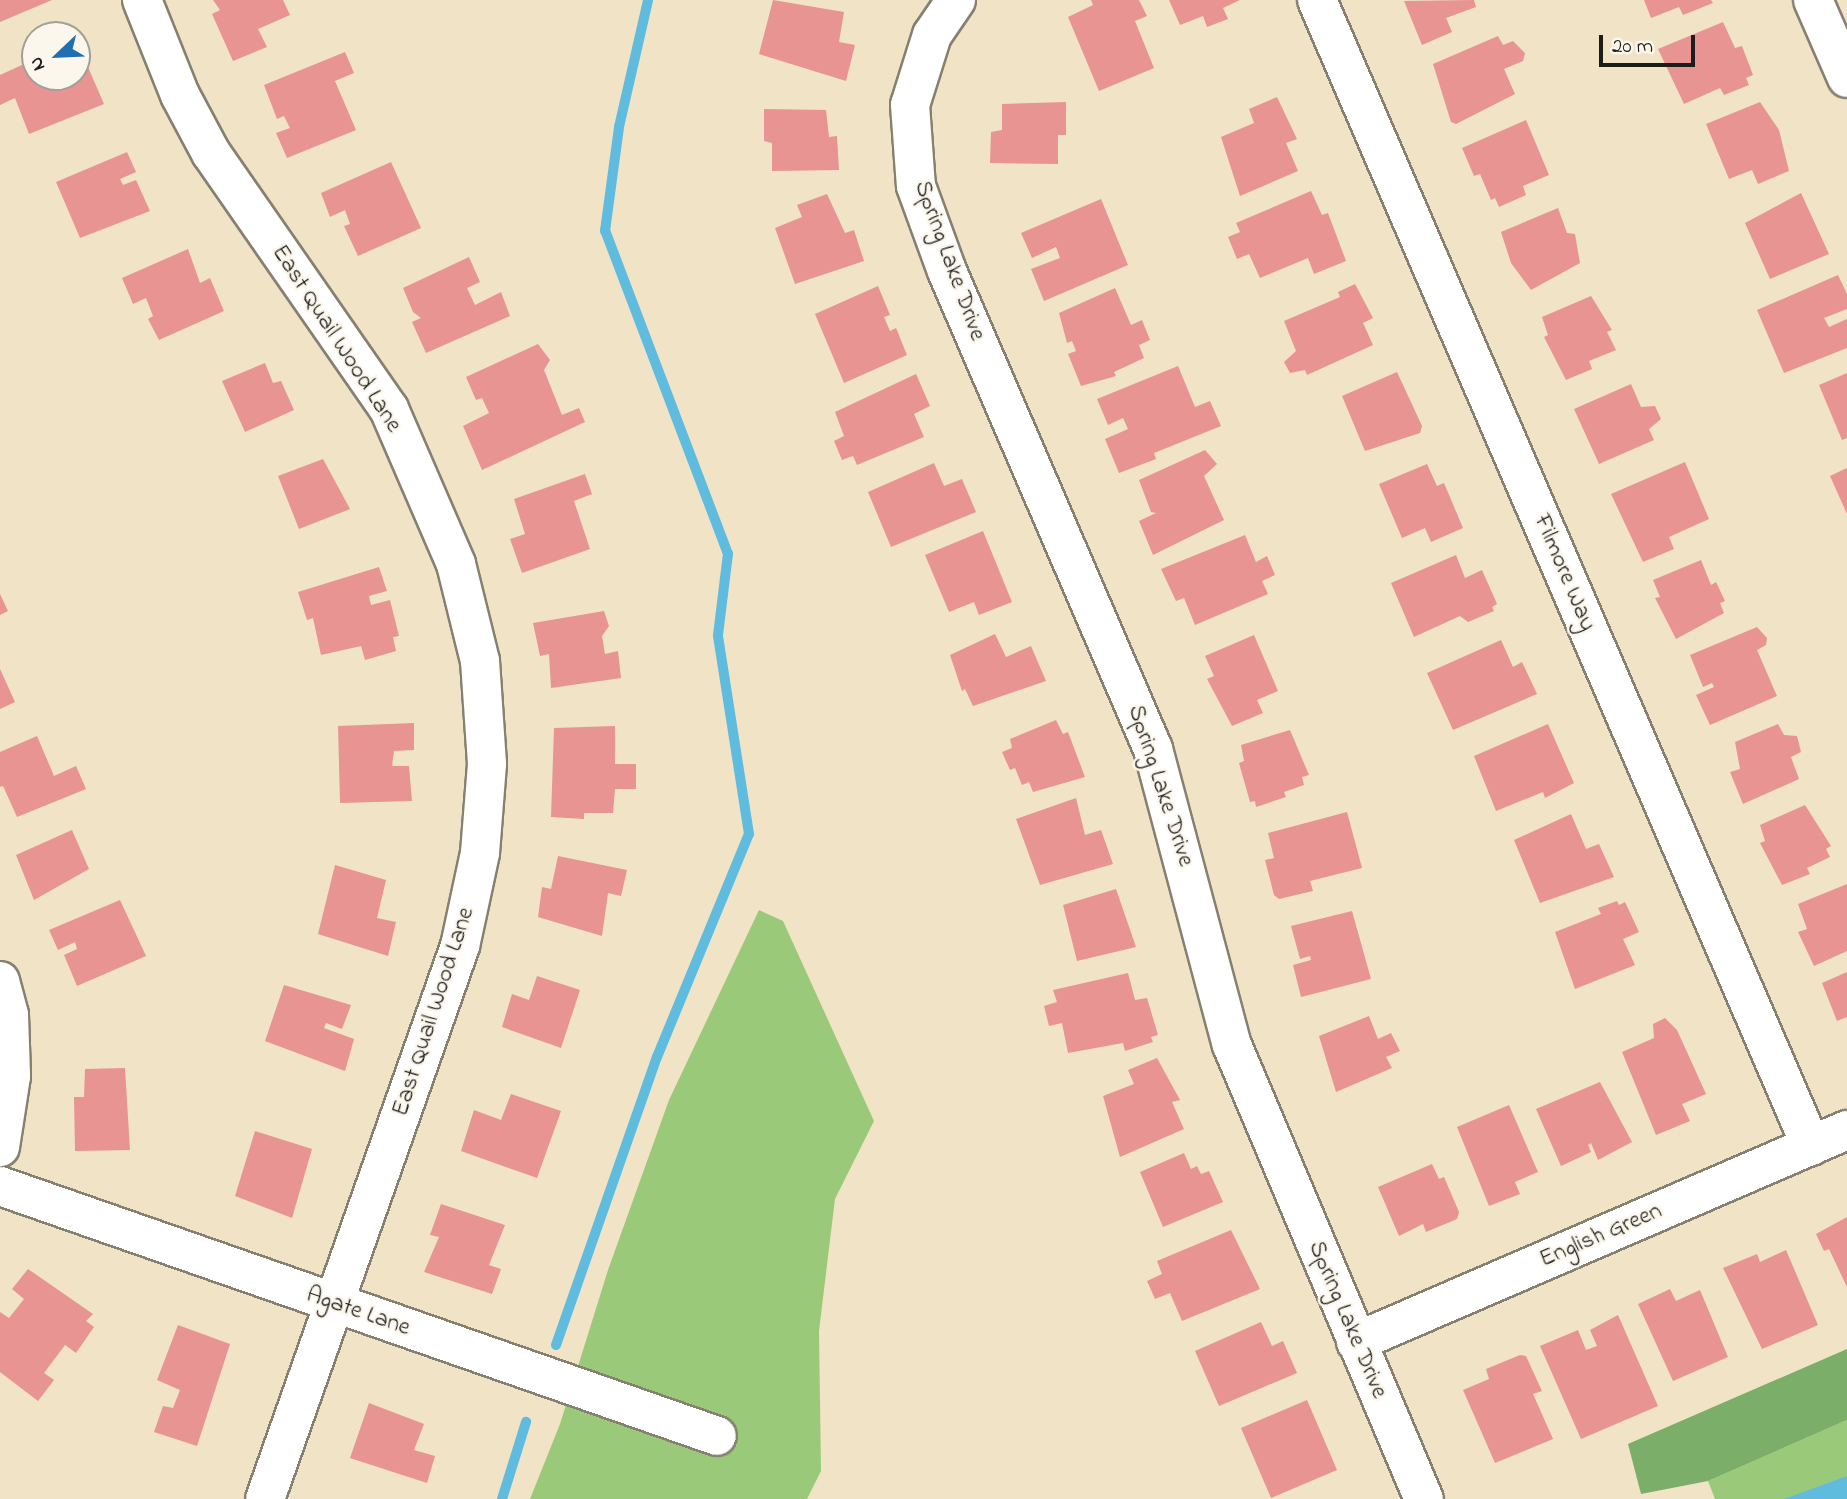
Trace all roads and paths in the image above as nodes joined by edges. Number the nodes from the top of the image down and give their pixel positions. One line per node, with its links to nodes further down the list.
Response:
1 (142, 0): 11 (street, East Quail Wood Lane)
2 (956, 0): 12 (street, Spring Lake Drive)
3 (1317, 0): 8 (street, Filmore Way)
4 (1813, 0): 5 (street)
5 (1847, 78)
6 (0, 981): 9 (street)
7 (1847, 1130): 8 (street, English Green)
8 (1811, 1146): 12 (street, English Green)
9 (0, 1147)
10 (0, 1186): 11 (street, Agate Lane)
11 (333, 1304): 13 (street, Agate Lane); 14 (street, East Quail Wood Lane)
12 (1356, 1342): 15 (street, Spring Lake Drive)
13 (718, 1436)
14 (265, 1499)
15 (1424, 1499)

